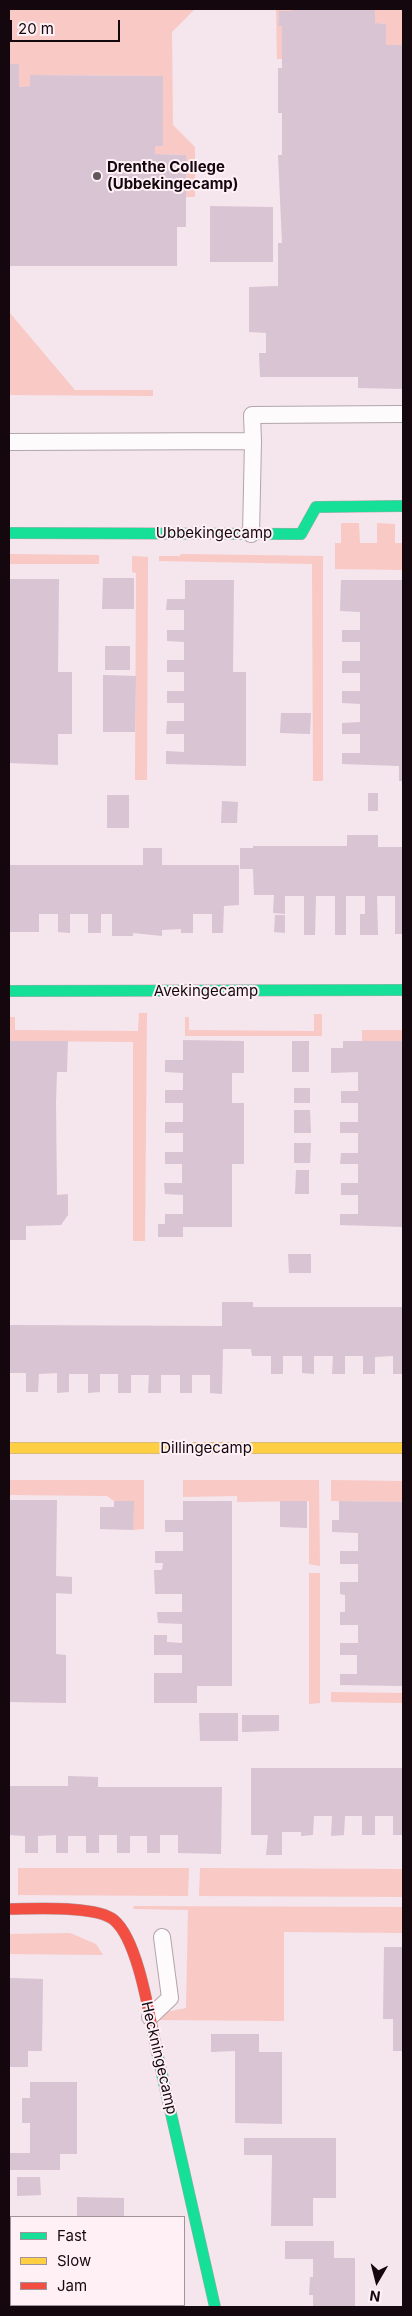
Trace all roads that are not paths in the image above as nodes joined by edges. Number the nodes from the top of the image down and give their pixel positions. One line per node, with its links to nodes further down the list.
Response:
1 (403, 414): 2 (lane)
2 (253, 441): 3 (lane); 6 (lane)
3 (9, 442)
4 (403, 506): 6 (street, Ubbekingecamp)
5 (9, 532): 6 (street, Ubbekingecamp)
6 (251, 534)
7 (403, 990): 8 (street, Avekingecamp)
8 (9, 991)
9 (9, 1448): 10 (street, Dillingecamp)
10 (403, 1448)
11 (9, 1909): 13 (street, Heckningecamp)
12 (162, 1937): 13 (lane)
13 (150, 2017): 14 (street, Heckningecamp)
14 (215, 2307)

